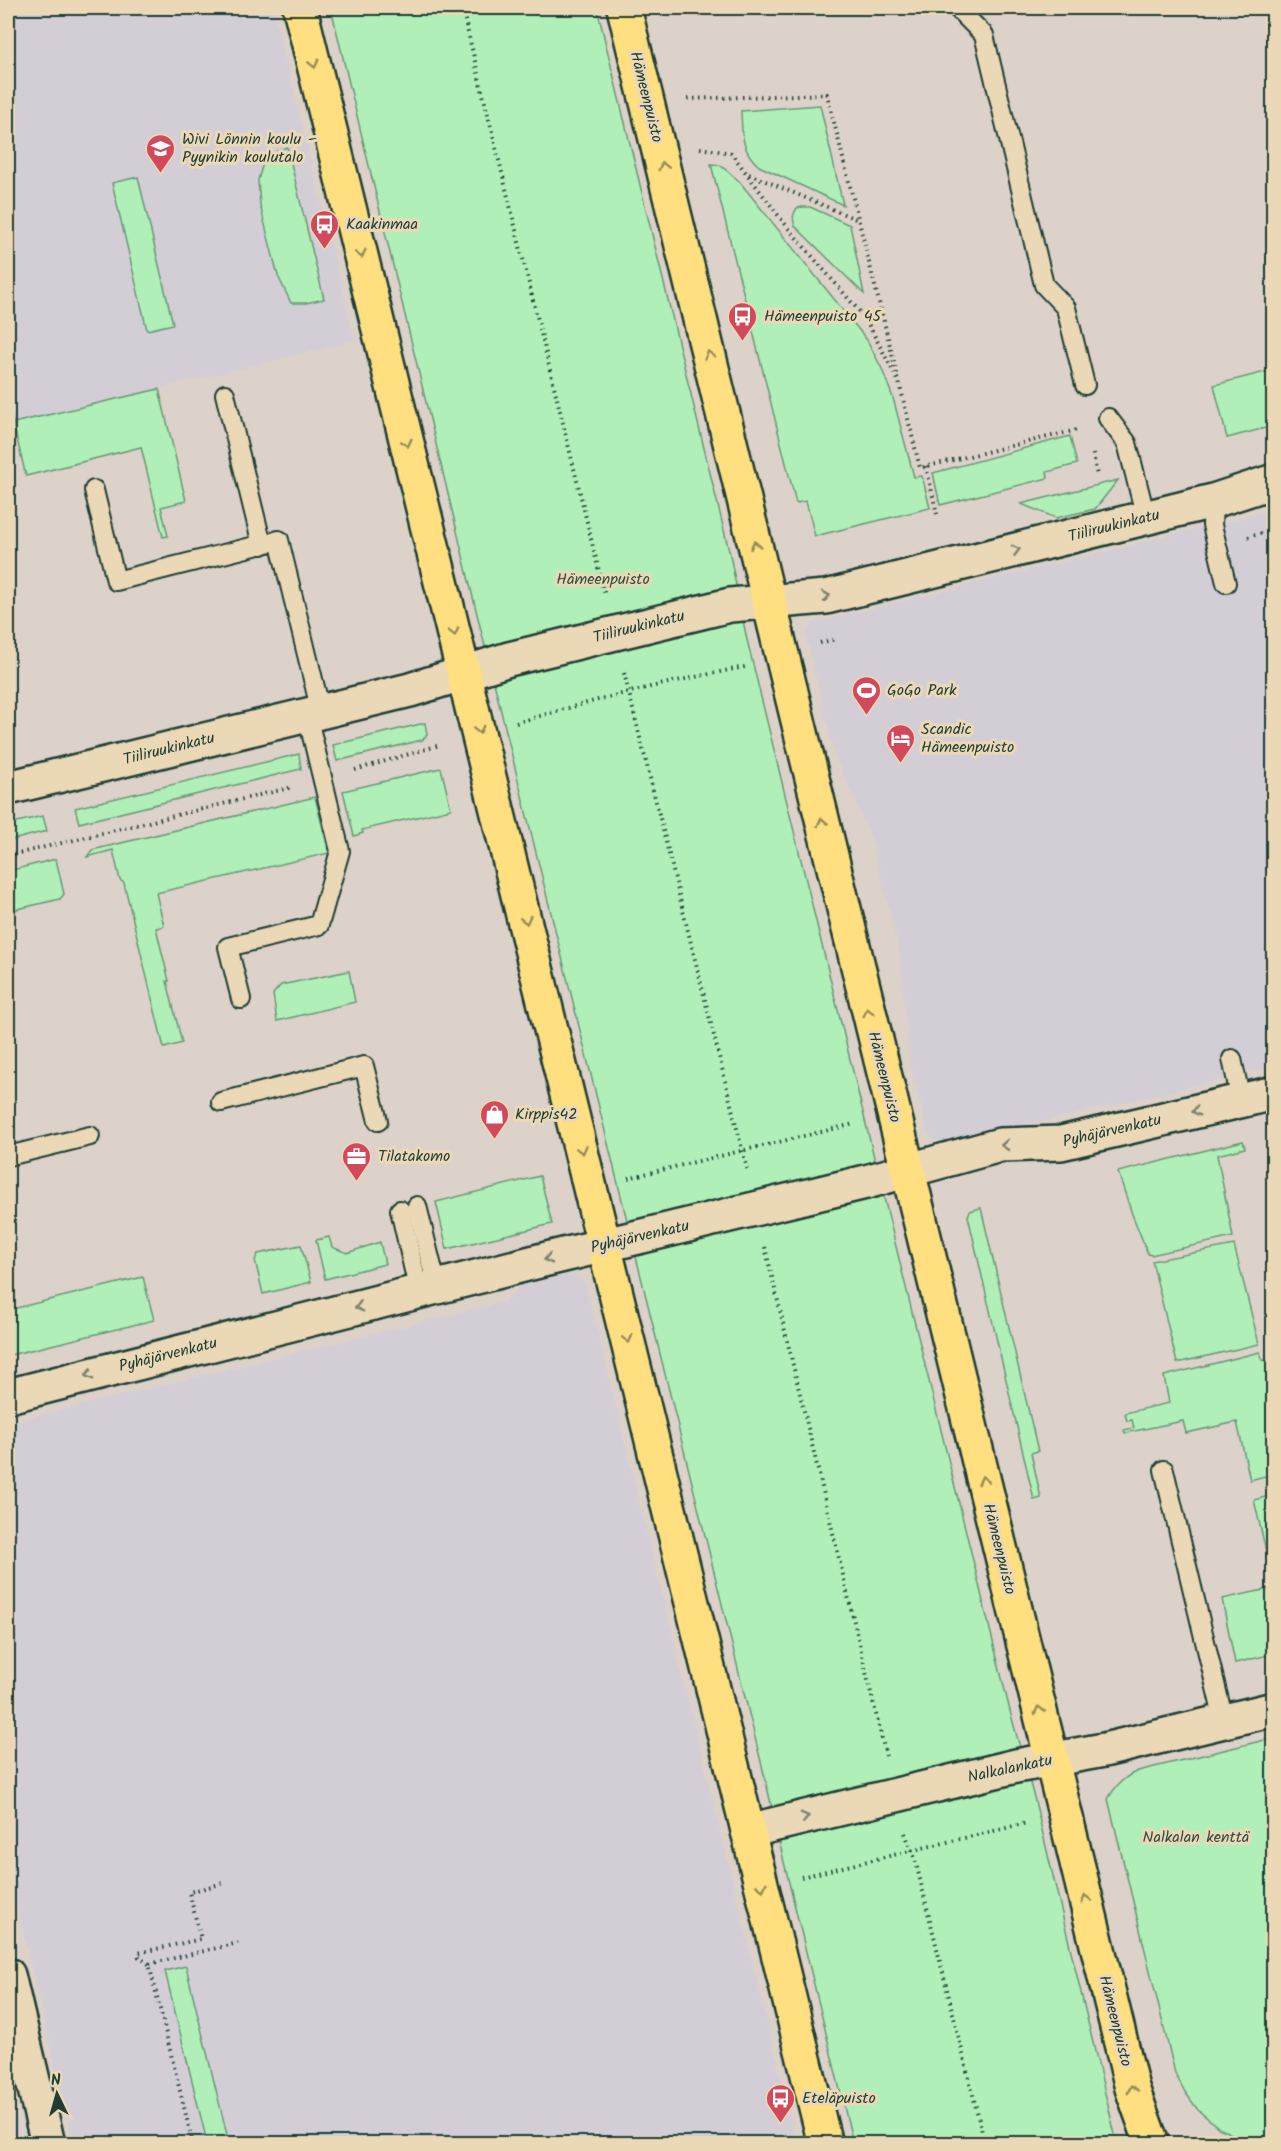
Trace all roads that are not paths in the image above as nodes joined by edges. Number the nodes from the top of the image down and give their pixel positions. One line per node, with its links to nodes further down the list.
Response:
1 (300, 8): 14 (main road, one-way to 14)
2 (624, 8): 13 (main road, Hämeenpuisto, one-way to 2)
3 (957, 8): 4 (lane)
4 (1084, 385)
5 (225, 393): 11 (lane)
6 (1107, 418): 10 (lane)
7 (1274, 481): 9 (street, Tiiliruukinkatu)
8 (94, 490): 11 (lane)
9 (1213, 501): 10 (street, Tiiliruukinkatu); 12 (lane)
10 (1146, 518): 13 (street, Tiiliruukinkatu, one-way to 10)
11 (262, 545): 15 (lane)
12 (1226, 583)
13 (768, 602): 14 (street, Tiiliruukinkatu); 25 (main road, Hämeenpuisto, one-way to 13)
14 (464, 674): 15 (street, Tiiliruukinkatu); 27 (main road, one-way to 27)
15 (314, 714): 16 (street, Tiiliruukinkatu); 17 (lane)
16 (8, 789)
17 (241, 999)
18 (1232, 1059): 20 (lane)
19 (1274, 1093): 20 (street, Pyhäjärvenkatu)
20 (1241, 1100): 25 (street, Pyhäjärvenkatu, one-way to 25)
21 (221, 1102): 22 (lane)
22 (378, 1121)
23 (90, 1136): 24 (lane)
24 (8, 1156)
25 (907, 1170): 27 (street, Pyhäjärvenkatu); 33 (main road, Hämeenpuisto, one-way to 25)
26 (408, 1208): 28 (lane)
27 (605, 1245): 28 (street, Pyhäjärvenkatu, one-way to 28); 34 (main road, one-way to 34)
28 (428, 1289): 29 (street, Pyhäjärvenkatu, one-way to 29)
29 (8, 1396)
30 (1164, 1470): 32 (lane)
31 (1274, 1709): 32 (street, Nalkalankatu)
32 (1224, 1721): 33 (street, Nalkalankatu)
33 (1052, 1760): 34 (street, Nalkalankatu, one-way to 33); 38 (main road, Hämeenpuisto, one-way to 33)
34 (748, 1831): 37 (main road, one-way to 37)
35 (9, 1985): 36 (street)
36 (48, 2144)
37 (825, 2144)
38 (1152, 2144)

